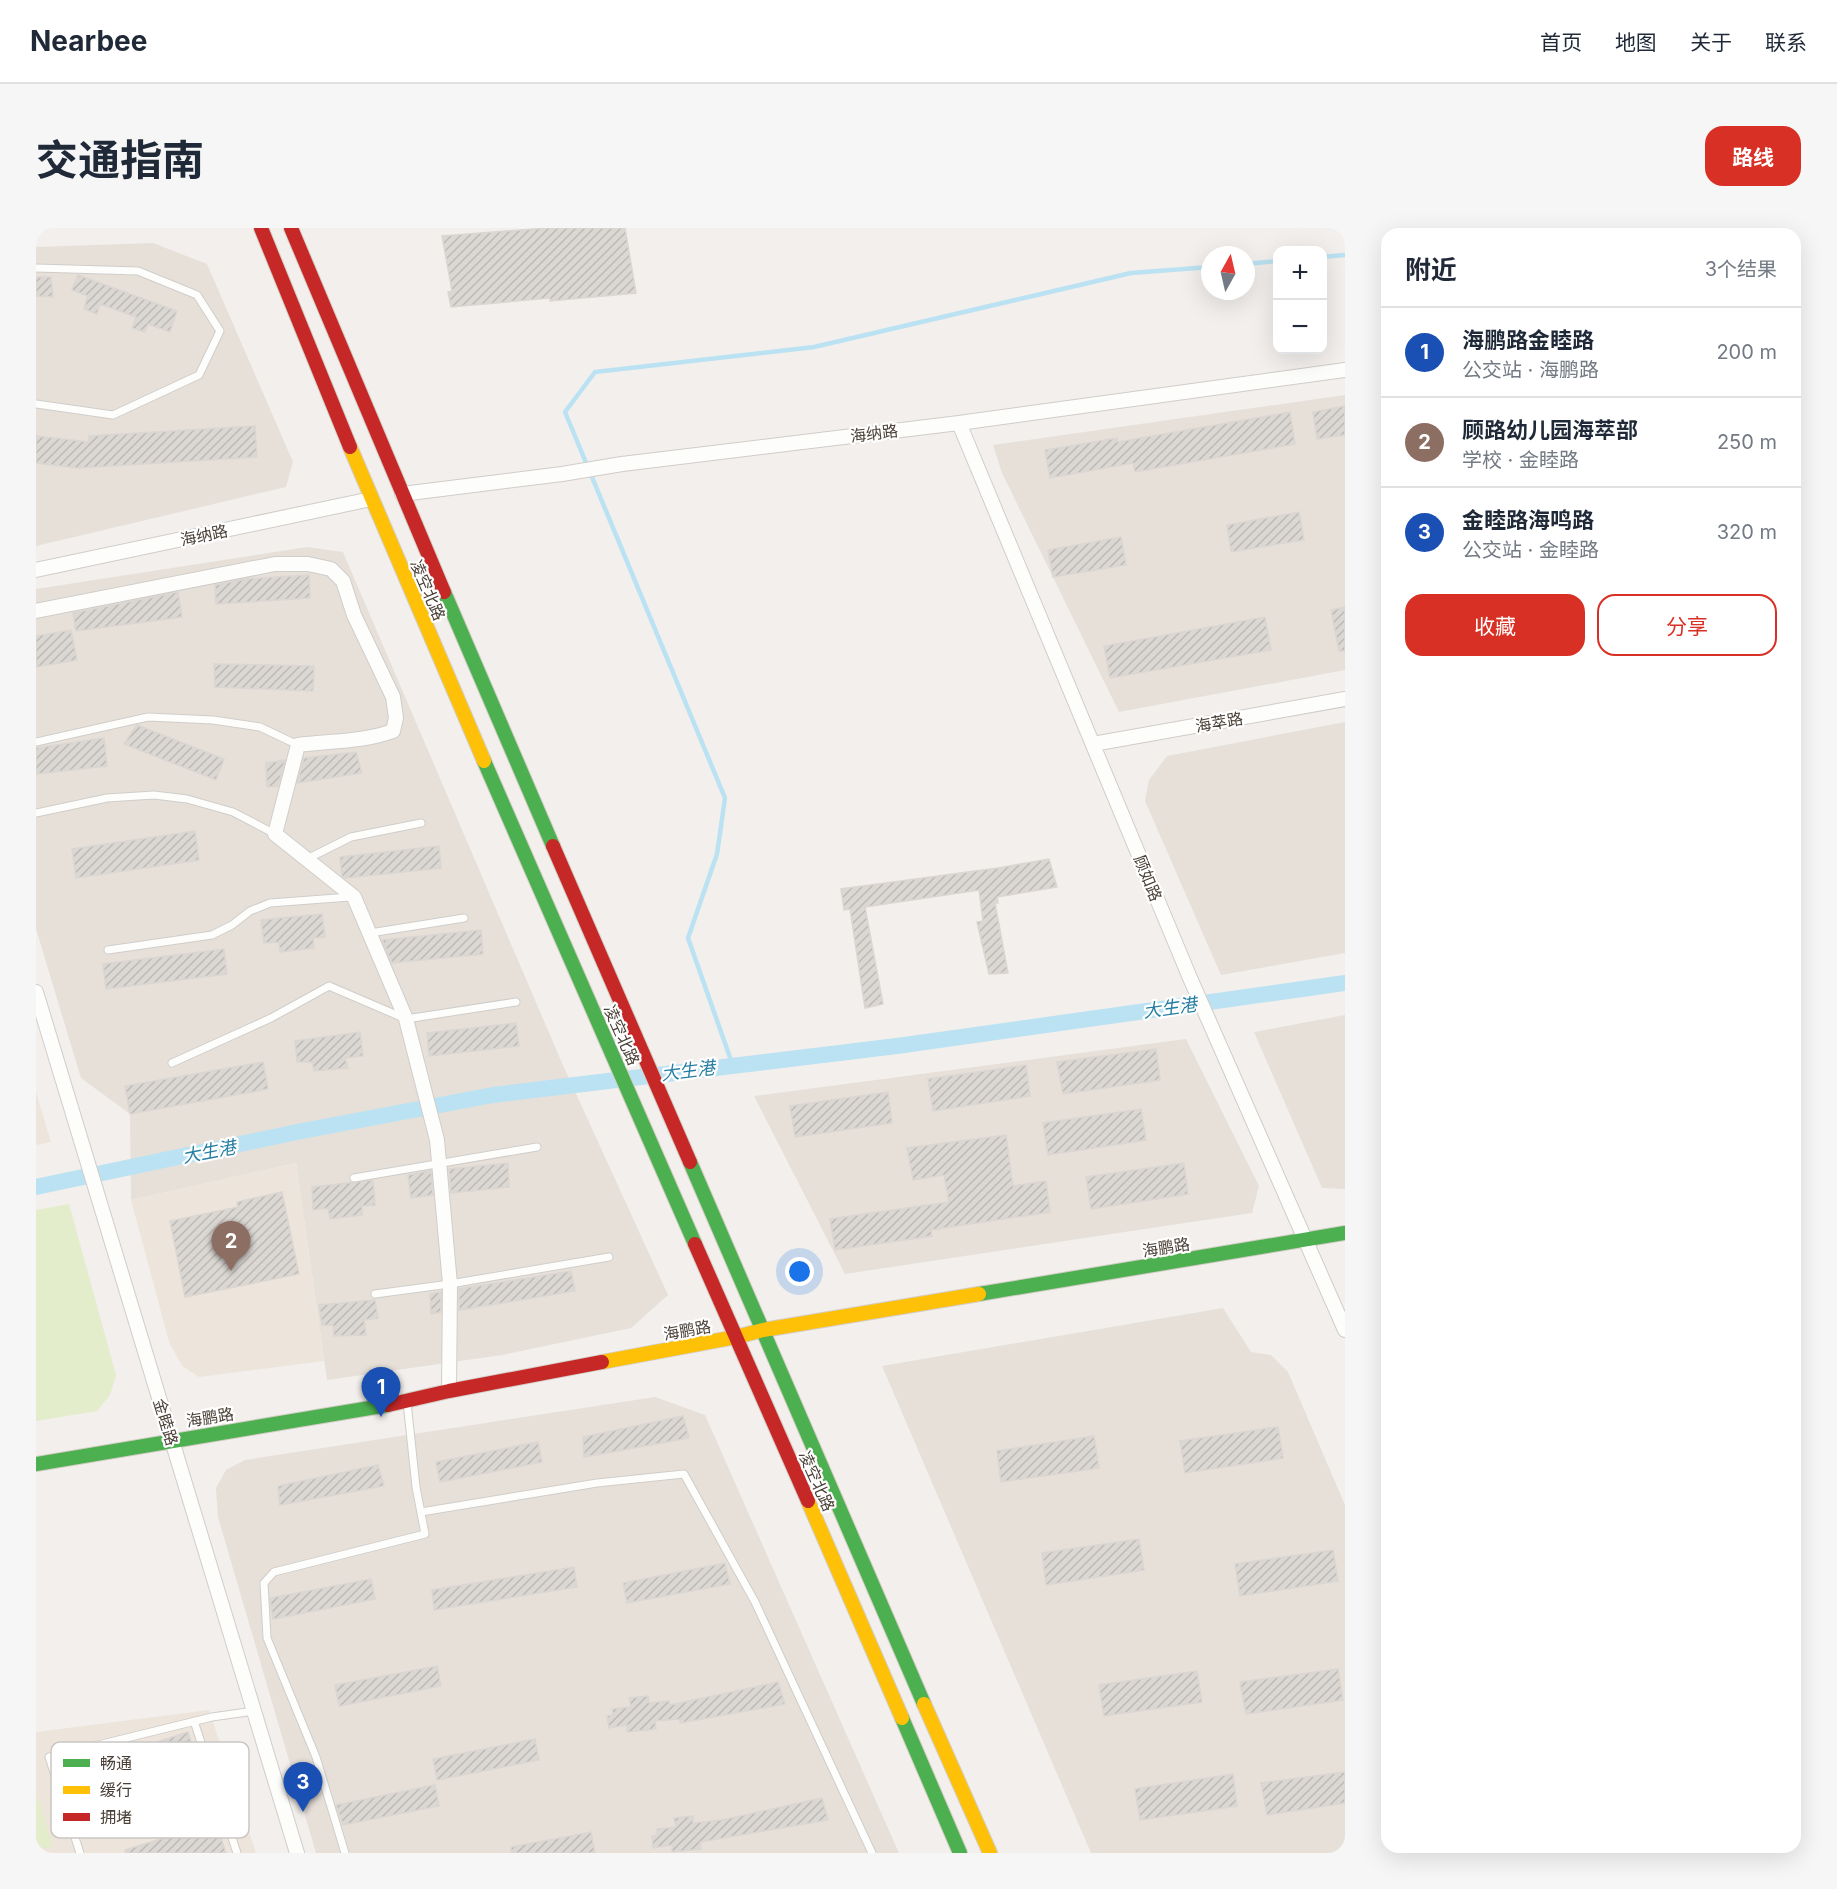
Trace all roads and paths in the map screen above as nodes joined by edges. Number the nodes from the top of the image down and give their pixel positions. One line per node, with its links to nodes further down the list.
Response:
1 (261, 228): 8 (main road, 凌空北路)
2 (291, 228): 7 (main road, 凌空北路)
3 (36, 268): 5 (lane)
4 (1345, 370): 6 (street, 海纳路)
5 (36, 404)
6 (959, 423): 7 (street, 海纳路); 13 (street, 顾如路)
7 (402, 494): 35 (main road, 凌空北路)
8 (371, 499): 9 (street, 海纳路); 37 (main road, 凌空北路)
9 (36, 570)
10 (36, 611): 14 (street)
11 (1345, 699): 13 (street, 海萃路)
12 (36, 742): 14 (lane)
13 (1093, 744): 31 (street, 顾如路)
14 (298, 745): 17 (street)
15 (36, 813): 17 (lane)
16 (421, 823): 18 (lane)
17 (275, 834): 18 (street)
18 (307, 859): 19 (street)
19 (354, 897): 21 (street); 22 (lane)
20 (464, 918): 21 (lane)
21 (370, 933): 25 (street)
22 (108, 950)
23 (36, 992): 40 (street, 金睦路)
24 (516, 1002): 25 (lane)
25 (406, 1019): 26 (lane); 28 (street)
26 (172, 1063)
27 (537, 1147): 28 (lane)
28 (439, 1165): 29 (lane); 33 (street)
29 (354, 1178)
30 (1345, 1233): 31 (main road, 海鹏路)
31 (1307, 1240): 35 (main road, 海鹏路); 36 (street, 顾如路)
32 (609, 1257): 33 (lane)
33 (450, 1284): 34 (lane); 38 (street)
34 (375, 1294)
35 (763, 1330): 37 (main road, 海鹏路); 55 (main road, 凌空北路)
36 (1345, 1330)
37 (736, 1337): 38 (main road, 海鹏路); 54 (main road, 凌空北路)
38 (449, 1391): 39 (main road, 海鹏路)
39 (406, 1400): 40 (main road, 海鹏路); 42 (lane)
40 (171, 1440): 41 (main road, 海鹏路); 43 (street, 金睦路)
41 (36, 1464)
42 (421, 1512): 52 (lane); 53 (lane)
43 (254, 1711): 44 (lane); 51 (street, 金睦路)
44 (194, 1721): 45 (lane); 46 (lane)
45 (109, 1742)
46 (201, 1742)
47 (75, 1838): 49 (lane)
48 (232, 1838): 50 (lane)
49 (80, 1853)
50 (237, 1853)
51 (297, 1853)
52 (345, 1853)
53 (872, 1853)
54 (960, 1853)
55 (990, 1853)

